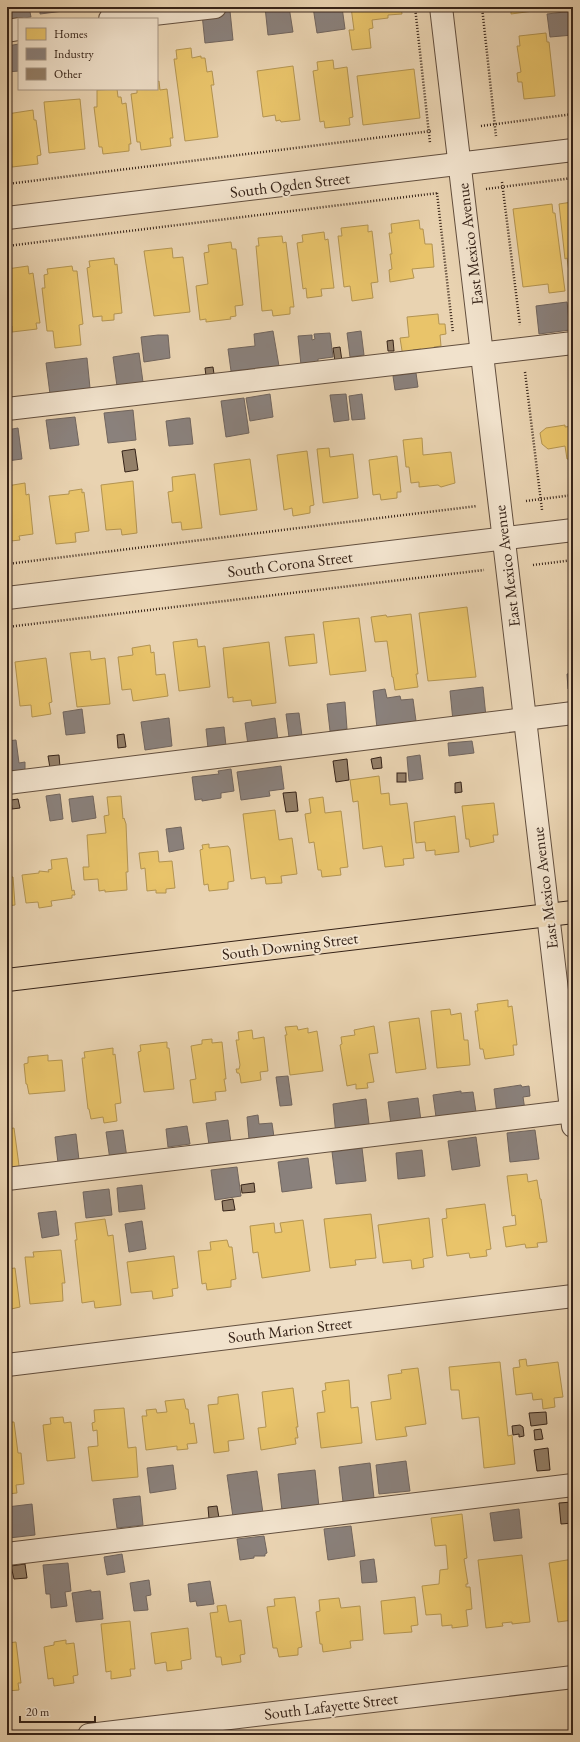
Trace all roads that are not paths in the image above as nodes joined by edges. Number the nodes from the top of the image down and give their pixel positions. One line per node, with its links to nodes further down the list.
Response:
1 (215, 7): 3 (street)
2 (442, 7): 7 (street, East Mexico Avenue)
3 (119, 18)
4 (18, 30): 5 (street)
5 (7, 31)
6 (573, 150): 7 (street, South Ogden Street)
7 (460, 164): 8 (street, South Ogden Street); 10 (street, East Mexico Avenue)
8 (7, 218)
9 (573, 343): 10 (street)
10 (483, 355): 11 (street); 13 (street, East Mexico Avenue)
11 (7, 410)
12 (573, 530): 13 (street, South Corona Street)
13 (504, 538): 14 (street, South Corona Street); 16 (street, East Mexico Avenue)
14 (7, 598)
15 (573, 713): 16 (street)
16 (525, 719): 17 (street); 19 (street, East Mexico Avenue)
17 (7, 783)
18 (573, 912): 19 (main road, South Downing Street)
19 (548, 915): 20 (main road, South Downing Street); 21 (street, East Mexico Avenue)
20 (7, 980)
21 (572, 1116): 22 (street)
22 (7, 1179)
23 (573, 1296): 24 (street, South Marion Street)
24 (7, 1365)
25 (573, 1485): 26 (street)
26 (7, 1554)
27 (573, 1677): 28 (street, South Lafayette Street)
28 (88, 1735)

